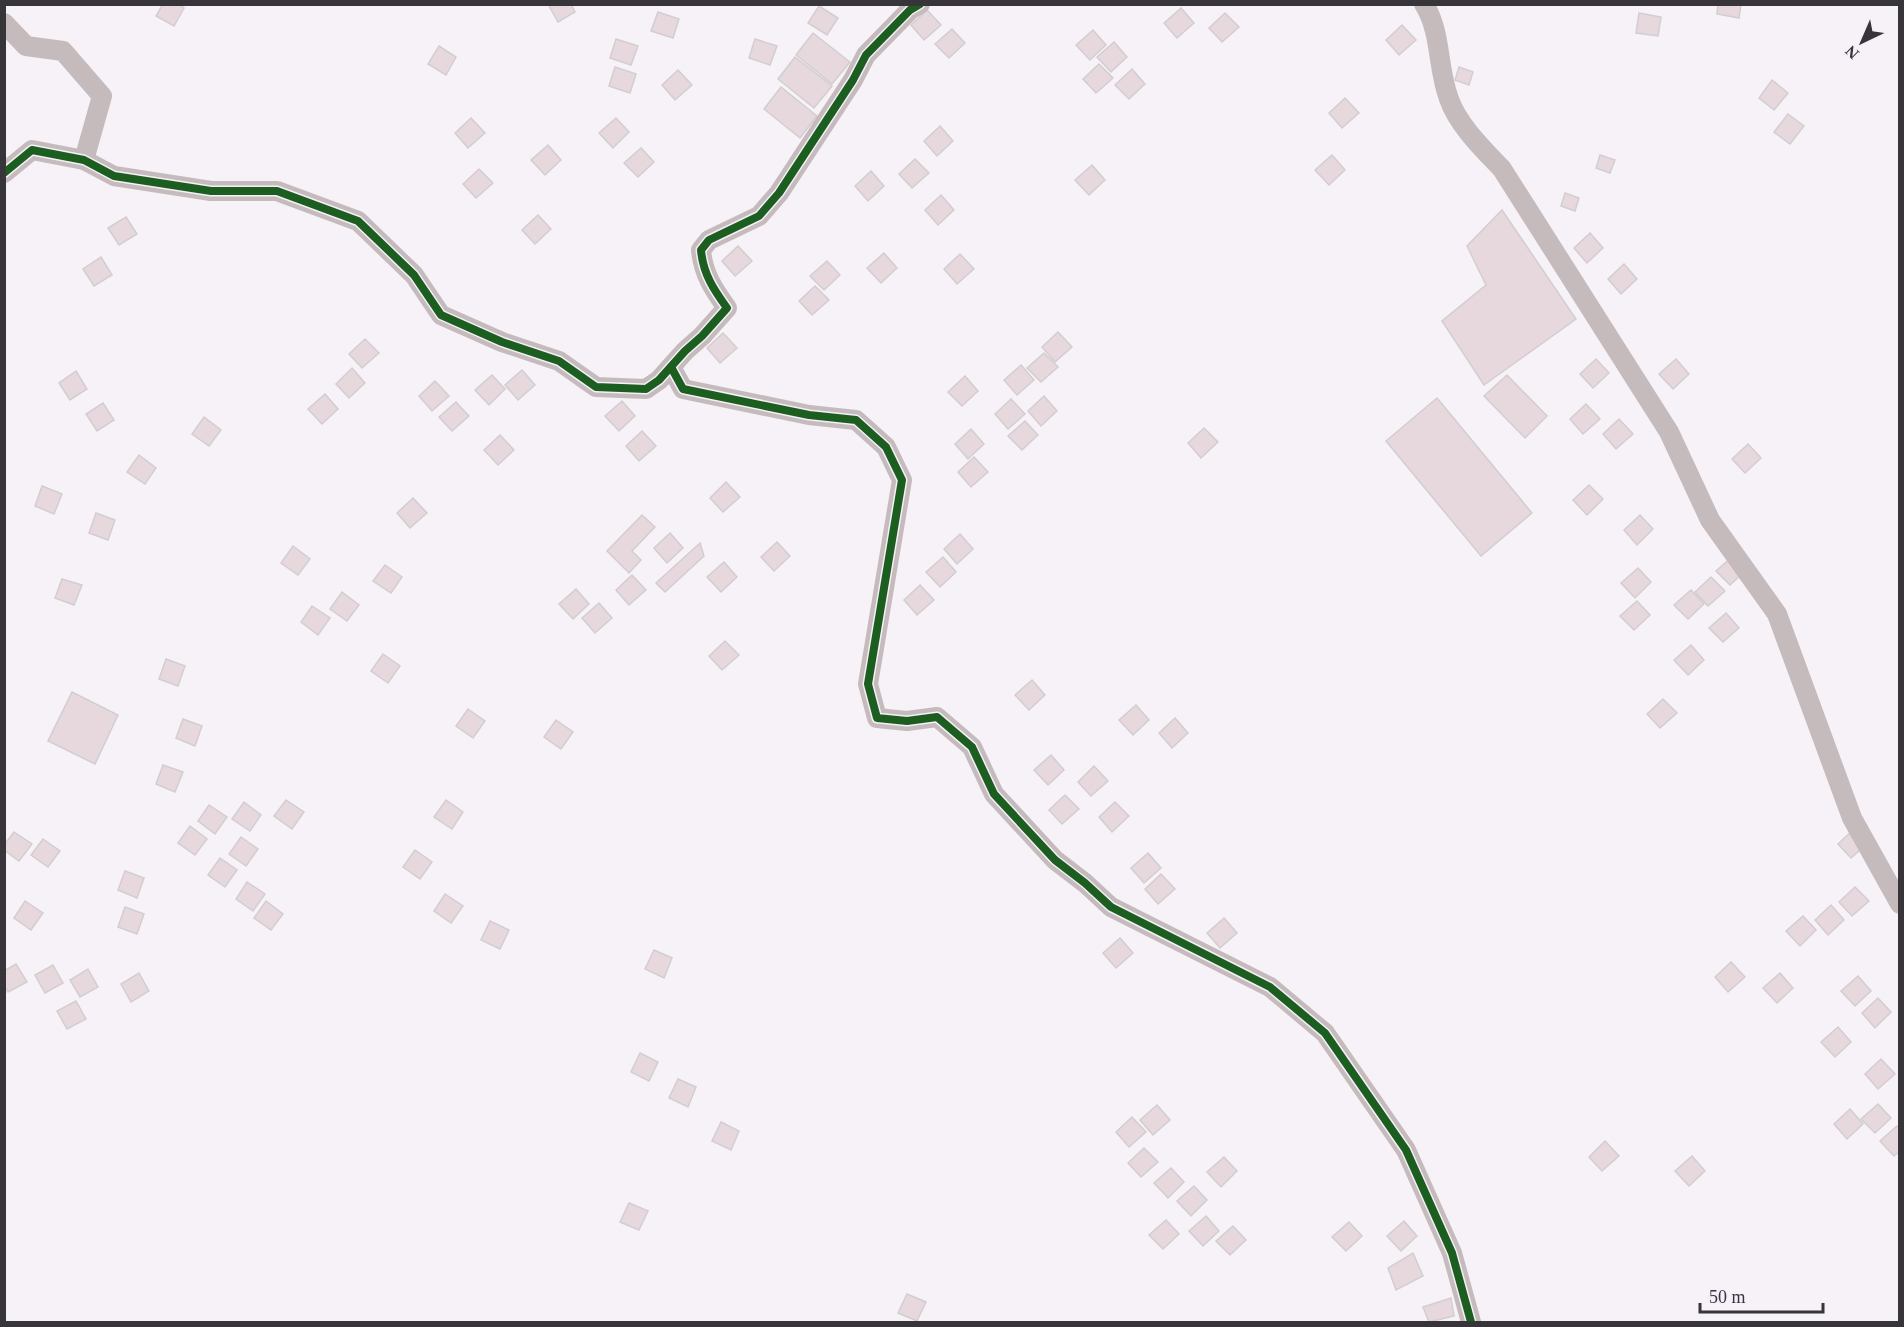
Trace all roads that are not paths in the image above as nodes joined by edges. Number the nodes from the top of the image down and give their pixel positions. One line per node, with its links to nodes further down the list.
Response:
1 (920, 4): 6 (street)
2 (1424, 4): 7 (street)
3 (4, 23): 4 (street)
4 (84, 160): 5 (street); 6 (street)
5 (4, 173)
6 (671, 367): 8 (street)
7 (1899, 904)
8 (1471, 1323)

